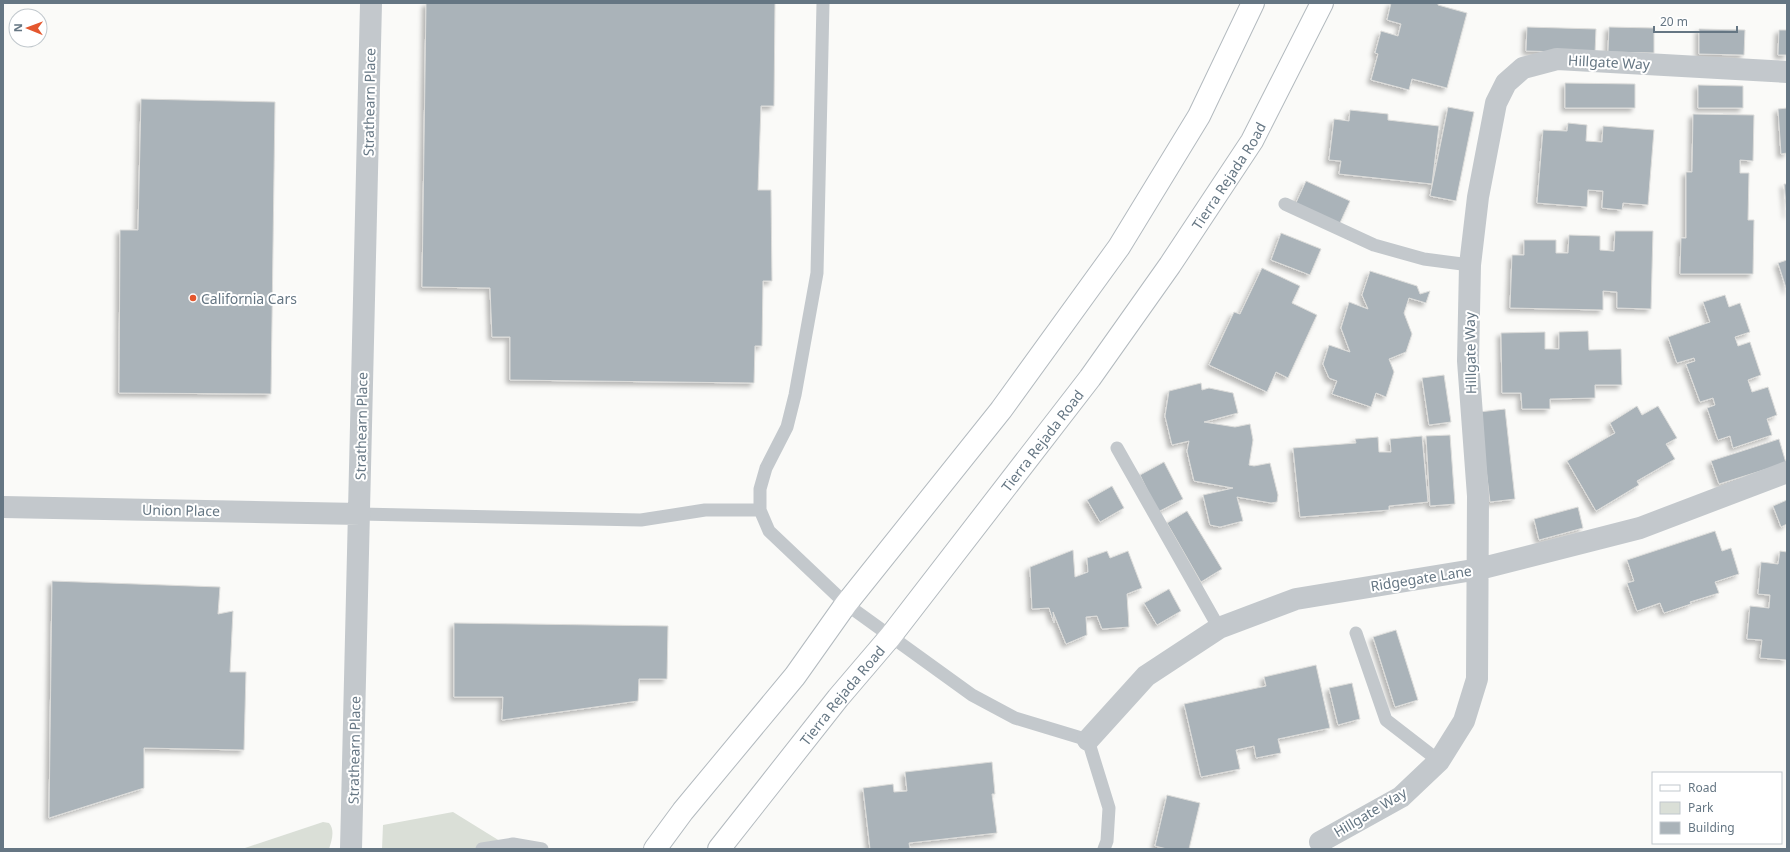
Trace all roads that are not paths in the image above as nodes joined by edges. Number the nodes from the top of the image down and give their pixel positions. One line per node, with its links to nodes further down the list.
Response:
1 (371, 3): 12 (street, Strathearn Place)
2 (823, 3): 11 (lane)
3 (1253, 3): 14 (main road)
4 (1322, 3): 17 (main road, Tierra Rejada Road)
5 (1787, 72): 7 (street, Hillgate Way)
6 (1285, 204): 7 (lane)
7 (1470, 265): 13 (street, Hillgate Way)
8 (1117, 448): 15 (lane)
9 (1787, 472): 13 (street, Ridgegate Lane)
10 (3, 507): 12 (street, Union Place)
11 (760, 510): 12 (lane); 14 (lane)
12 (360, 514): 21 (street, Strathearn Place)
13 (1479, 568): 15 (street, Ridgegate Lane); 19 (street, Hillgate Way)
14 (846, 604): 17 (lane); 24 (main road)
15 (1219, 628): 18 (street, Ridgegate Lane)
16 (1356, 633): 19 (lane)
17 (890, 637): 18 (lane); 25 (main road, Tierra Rejada Road)
18 (1088, 740): 26 (lane)
19 (1439, 761): 20 (street, Hillgate Way)
20 (1320, 842)
21 (352, 849)
22 (482, 849): 23 (lane)
23 (542, 849)
24 (655, 849)
25 (719, 849)
26 (1104, 849)

